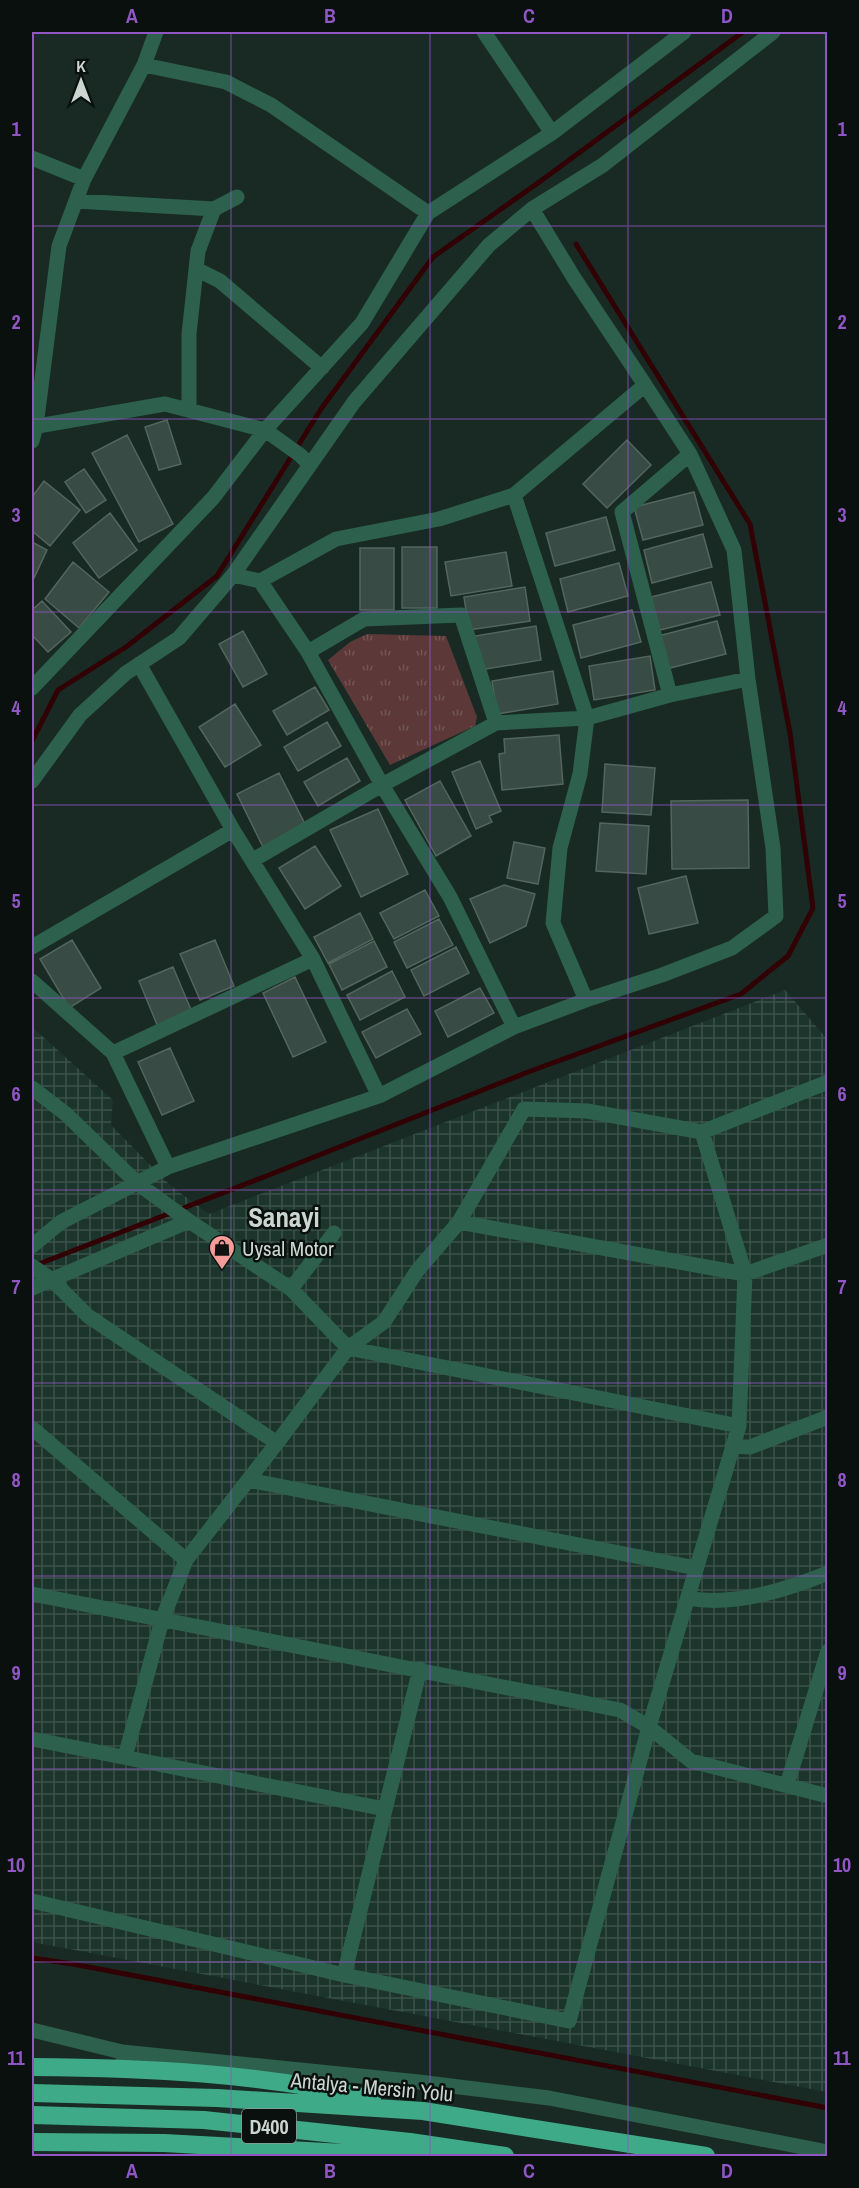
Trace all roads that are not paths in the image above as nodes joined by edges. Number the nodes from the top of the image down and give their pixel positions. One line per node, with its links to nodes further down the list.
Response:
1 (156, 32): 5 (street)
2 (484, 32): 6 (street)
3 (773, 32): 11 (street)
4 (676, 34): 6 (street)
5 (144, 64): 8 (street); 13 (street)
6 (552, 133): 13 (street)
7 (32, 158): 8 (street)
8 (84, 179): 10 (street)
9 (237, 197): 12 (street)
10 (76, 201): 12 (street); 19 (street)
11 (532, 208): 16 (street); 21 (street)
12 (214, 209): 14 (street)
13 (428, 213): 15 (street)
14 (196, 269): 15 (street); 17 (street)
15 (321, 368): 18 (street)
16 (645, 386): 20 (street); 22 (street)
17 (189, 410): 18 (street); 19 (street)
18 (265, 430): 21 (street); 28 (street)
19 (33, 431)
20 (690, 453): 27 (street); 29 (street)
21 (305, 460): 23 (street)
22 (514, 495): 24 (street); 30 (street)
23 (233, 575): 24 (street); 26 (street)
24 (260, 581): 25 (street)
25 (308, 652): 31 (street); 33 (street)
26 (139, 664): 32 (street); 34 (street)
27 (747, 679): 29 (street); 39 (street)
28 (32, 688)
29 (670, 695): 30 (street)
30 (587, 718): 31 (street); 39 (street)
31 (496, 723): 33 (street)
32 (32, 781)
33 (382, 785): 35 (street); 40 (street)
34 (233, 830): 35 (street); 36 (street)
35 (253, 860): 37 (street)
36 (32, 947)
37 (313, 958): 41 (street); 44 (street)
38 (32, 981): 41 (street)
39 (586, 1000): 40 (street)
40 (514, 1027): 44 (street)
41 (113, 1053): 46 (street)
42 (828, 1082): 45 (street)
43 (32, 1088): 47 (street)
44 (379, 1096): 46 (street)
45 (702, 1132): 49 (street); 54 (street)
46 (168, 1167): 47 (street)
47 (139, 1184): 48 (street); 52 (street)
48 (187, 1220): 55 (street); 57 (street)
49 (459, 1222): 54 (street); 58 (street)
50 (334, 1233): 57 (street)
51 (828, 1245): 54 (street)
52 (32, 1246)
53 (32, 1266): 55 (street)
54 (745, 1274): 60 (street)
55 (50, 1279): 56 (street); 62 (street)
56 (32, 1288)
57 (291, 1289): 58 (street)
58 (348, 1348): 60 (street); 62 (street)
59 (828, 1417): 63 (street)
60 (739, 1426): 63 (street)
61 (32, 1428): 65 (street)
62 (277, 1443): 64 (street)
63 (732, 1446): 66 (street)
64 (248, 1480): 65 (street); 66 (street)
65 (186, 1560): 70 (street)
66 (696, 1568): 69 (street)
67 (828, 1573): 69 (street)
68 (32, 1594): 70 (street)
69 (687, 1598): 73 (street)
70 (162, 1620): 72 (street); 75 (street)
71 (828, 1651): 76 (street)
72 (420, 1669): 73 (street); 78 (street)
73 (649, 1727): 76 (street); 80 (street)
74 (32, 1739): 75 (street)
75 (125, 1757): 78 (street)
76 (787, 1785): 77 (street)
77 (828, 1796)
78 (385, 1809): 80 (street)
79 (32, 1901): 80 (street)
80 (344, 1975)
81 (32, 2030): 82 (street)
82 (123, 2060): 83 (highway); 85 (highway); 89 (street)
83 (32, 2067)
84 (32, 2093): 85 (highway, Antalya - Mersin Yolu / D400)
85 (423, 2111): 91 (highway, Antalya - Mersin Yolu / D400)
86 (32, 2115): 88 (highway, D400)
87 (32, 2142): 88 (highway)
88 (483, 2152): 90 (highway, D400)
89 (828, 2152)
90 (505, 2157)
91 (706, 2157)

